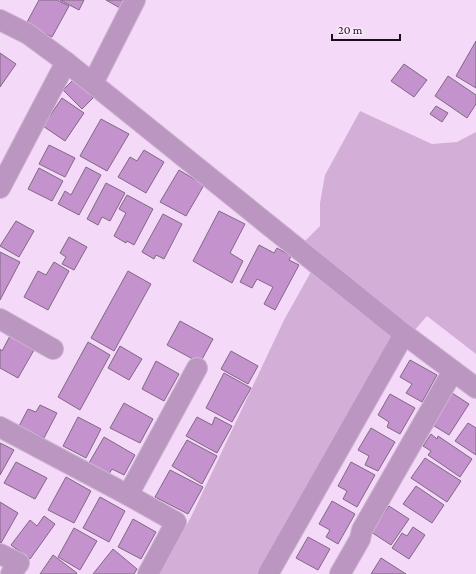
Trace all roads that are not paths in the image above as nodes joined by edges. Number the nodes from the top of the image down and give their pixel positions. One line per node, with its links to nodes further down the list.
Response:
1 (135, 0): 4 (street)
2 (0, 20): 3 (street)
3 (66, 62): 4 (street); 5 (street)
4 (93, 83): 7 (street)
5 (0, 188)
6 (0, 320): 8 (street)
7 (404, 334): 10 (street); 17 (street)
8 (53, 350)
9 (197, 368): 13 (street)
10 (453, 371): 11 (street); 18 (street)
11 (476, 388)
12 (0, 427): 13 (street)
13 (128, 495): 16 (street)
14 (0, 554): 15 (street)
15 (11, 574)
16 (148, 574)
17 (268, 574)
18 (340, 574)

